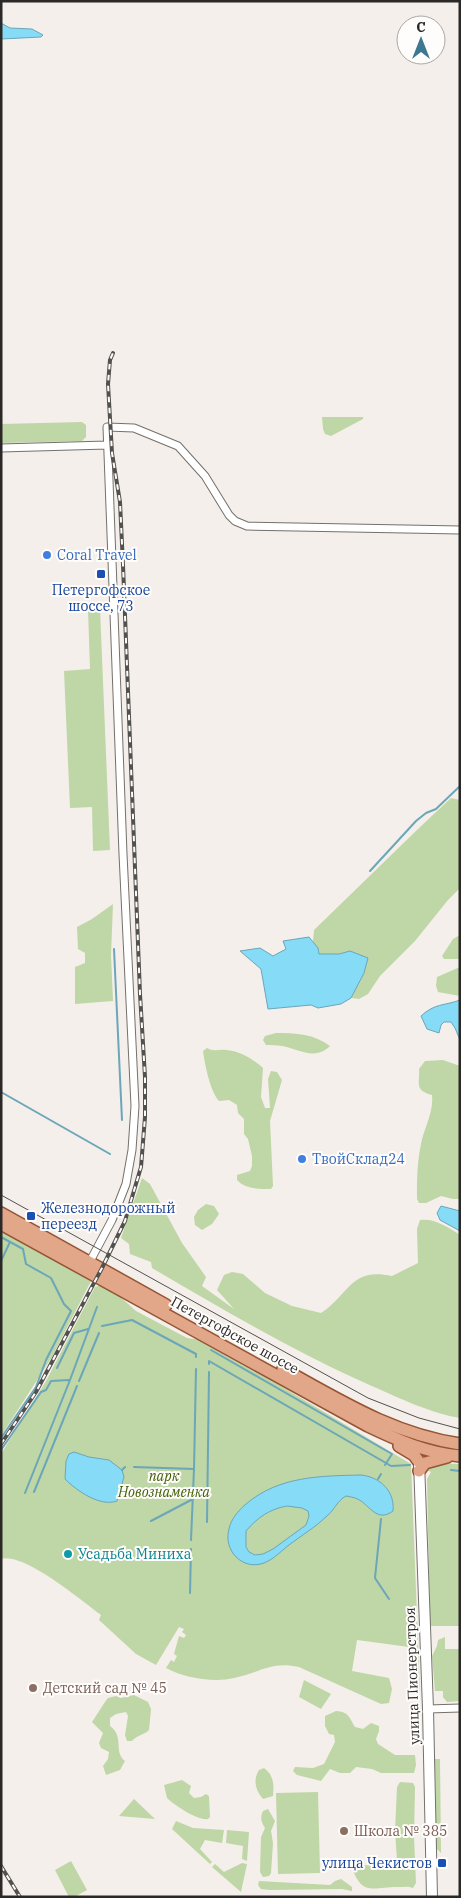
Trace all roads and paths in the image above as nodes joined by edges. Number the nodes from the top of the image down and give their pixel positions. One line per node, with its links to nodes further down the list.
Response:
1 (107, 445): 2 (street); 3 (street); 6 (street)
2 (1, 448)
3 (460, 530)
4 (1, 1213): 6 (main road, Петергофское шоссе)
5 (1, 1224): 6 (main road, Петергофское шоссе)
6 (88, 1266): 7 (main road, Петергофское шоссе); 10 (main road, Петергофское шоссе)
7 (404, 1431): 8 (main road, Петергофское шоссе); 10 (main road)
8 (442, 1442): 9 (main road, Петергофское шоссе); 10 (main road)
9 (460, 1444)
10 (419, 1456): 11 (main road, Петергофское шоссе); 11 (main road); 13 (street, улица Пионерстроя)
11 (456, 1456)
12 (460, 1708): 13 (street)
13 (428, 1709): 14 (street, улица Пионерстроя)
14 (432, 1897)

